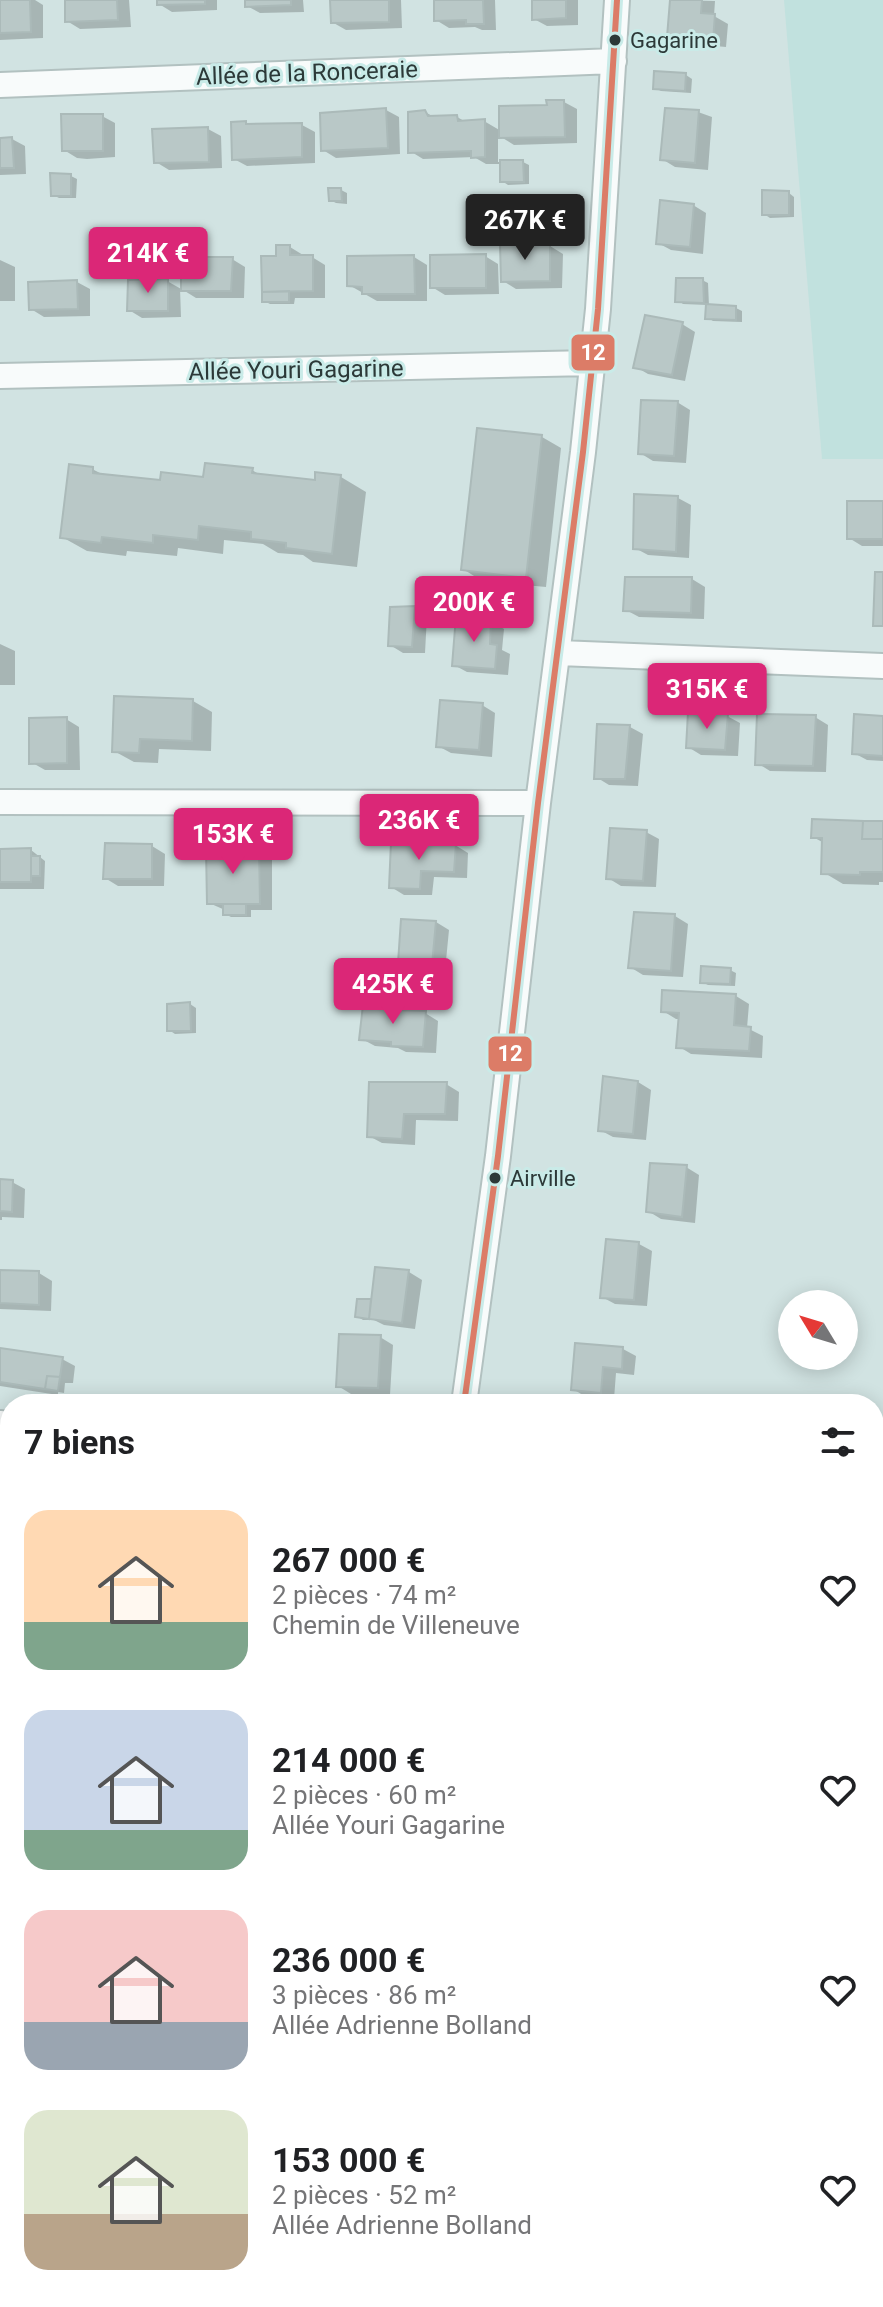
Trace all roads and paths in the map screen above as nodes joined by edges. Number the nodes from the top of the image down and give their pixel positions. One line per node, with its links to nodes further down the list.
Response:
1 (617, 0): 2 (street)
2 (614, 61): 3 (street, Allée de la Ronceraie); 4 (street)
3 (0, 85)
4 (592, 363): 5 (street, Allée Youri Gagarine); 6 (street)
5 (0, 376)
6 (559, 653): 7 (street); 9 (street)
7 (883, 666)
8 (0, 802): 9 (street)
9 (538, 803): 10 (street)
10 (465, 1394)

